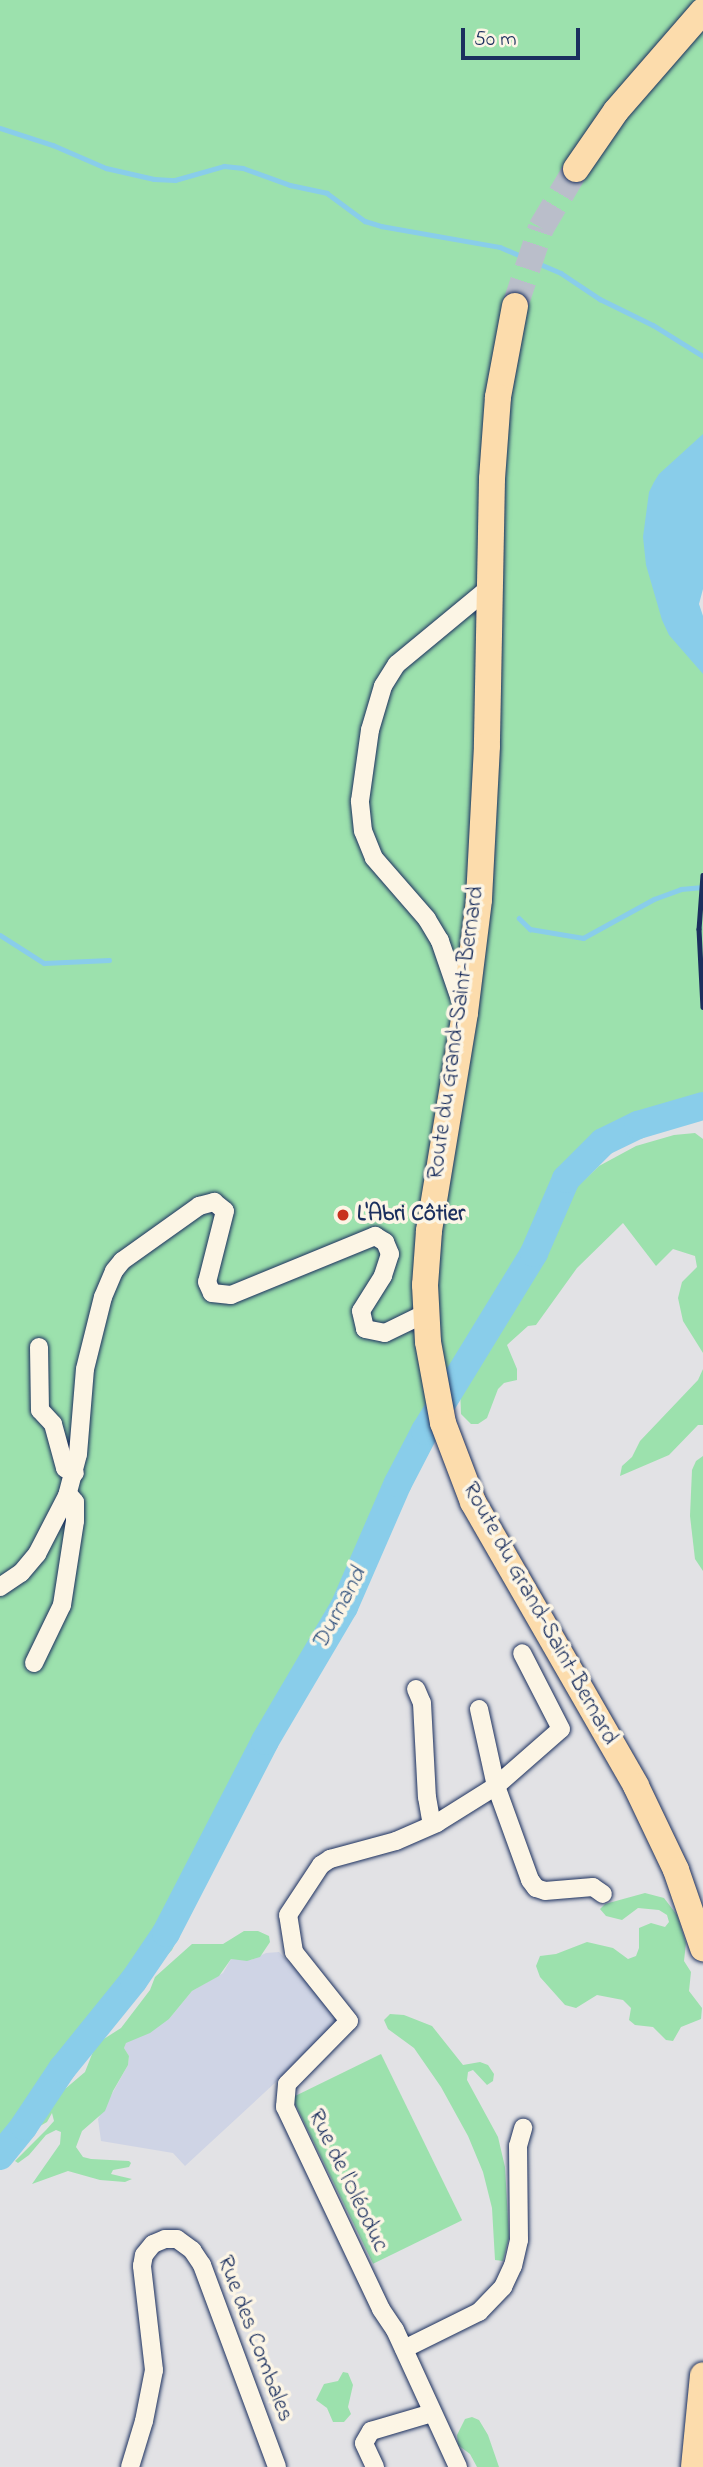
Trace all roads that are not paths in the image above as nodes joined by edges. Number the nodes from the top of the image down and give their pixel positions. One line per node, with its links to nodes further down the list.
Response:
1 (703, 11): 2 (main road)
2 (576, 169)
3 (515, 306): 4 (main road, Route du Grand-Saint-Bernard)
4 (489, 587): 5 (main road, Route du Grand-Saint-Bernard); 5 (street)
5 (465, 1013): 6 (main road, Route du Grand-Saint-Bernard)
6 (426, 1313): 8 (street); 18 (main road, Route du Grand-Saint-Bernard)
7 (38, 1347): 8 (street)
8 (75, 1473): 9 (street)
9 (68, 1494): 10 (street); 12 (street)
10 (0, 1587)
11 (522, 1653): 15 (street)
12 (34, 1663)
13 (416, 1689): 16 (street)
14 (479, 1709): 15 (street)
15 (496, 1786): 16 (street); 17 (street)
16 (435, 1824): 20 (street, Rue de l'Oléoduc)
17 (603, 1894)
18 (703, 1948)
19 (523, 2128): 20 (street)
20 (404, 2349): 22 (street, Rue de l'Oléoduc)
21 (703, 2375): 27 (main road)
22 (432, 2413): 25 (street); 26 (street, Rue de l'Oléoduc)
23 (130, 2467): 24 (street, Rue des Combales)
24 (277, 2467)
25 (375, 2467)
26 (458, 2467)
27 (694, 2467)

